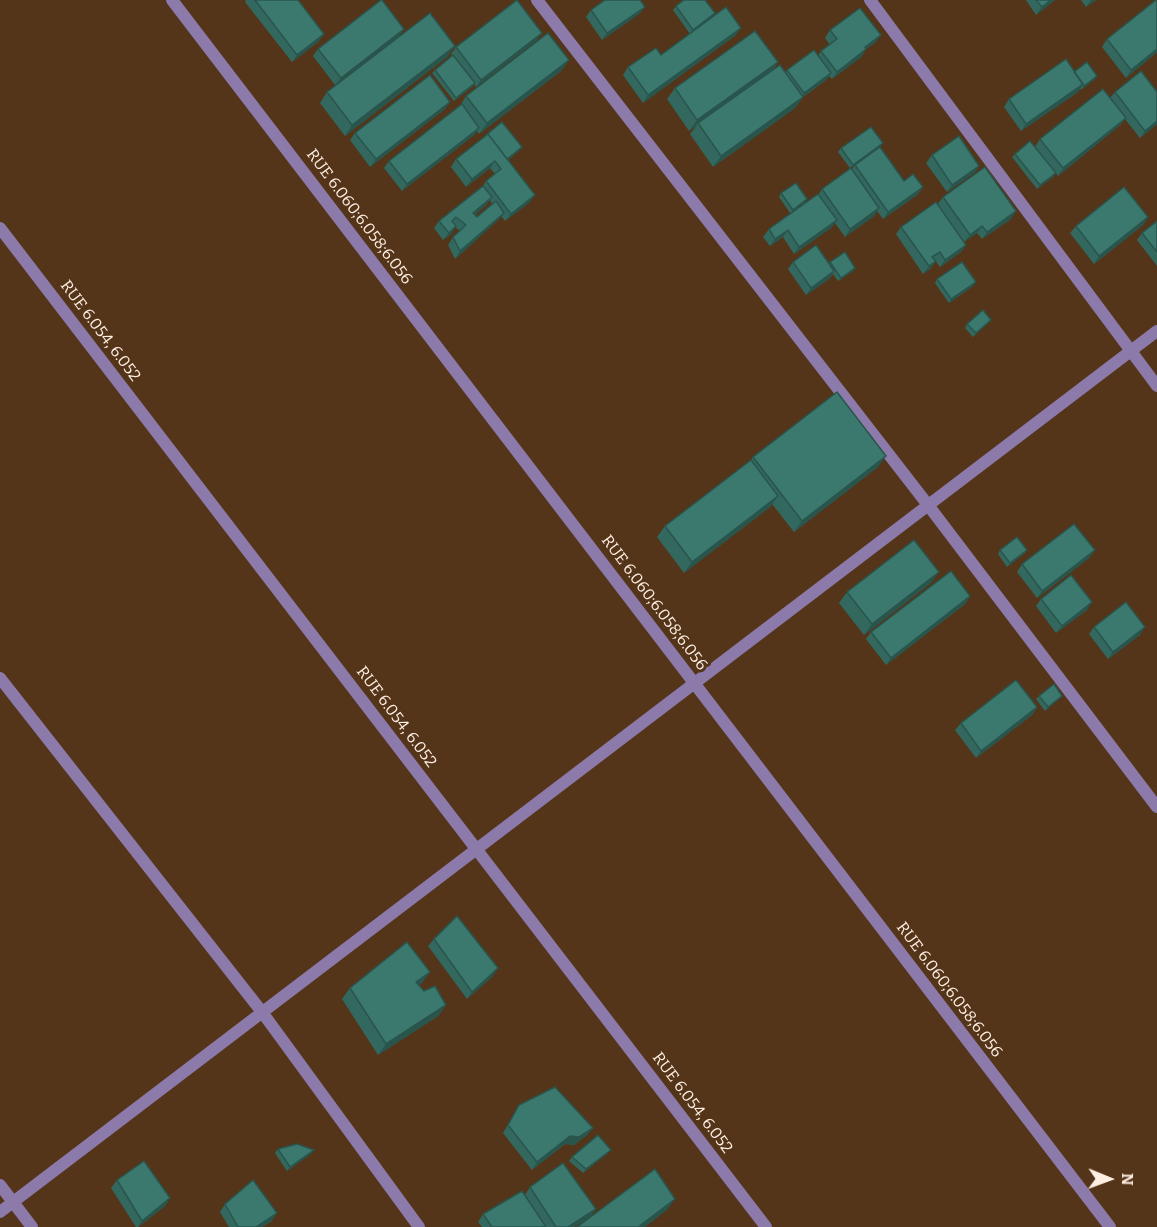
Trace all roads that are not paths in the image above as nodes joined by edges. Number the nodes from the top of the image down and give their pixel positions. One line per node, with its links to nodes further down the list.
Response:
1 (172, 0): 10 (street, RUE 6.060;6.058;6.056)
2 (537, 0): 8 (street)
3 (870, 0): 6 (street)
4 (0, 228): 12 (street, RUE 6.054, 6.052)
5 (1157, 331): 6 (street)
6 (1131, 351): 7 (street); 8 (street)
7 (1157, 386)
8 (928, 505): 10 (street); 11 (street)
9 (0, 678): 13 (street)
10 (694, 683): 12 (street); 20 (street, RUE 6.060;6.058;6.056)
11 (1157, 807)
12 (476, 849): 13 (street); 19 (street, RUE 6.054, 6.052)
13 (262, 1012): 15 (street); 18 (street)
14 (0, 1185): 15 (street)
15 (13, 1201): 16 (street); 17 (street)
16 (0, 1212)
17 (32, 1227)
18 (419, 1227)
19 (766, 1227)
20 (1110, 1227)

